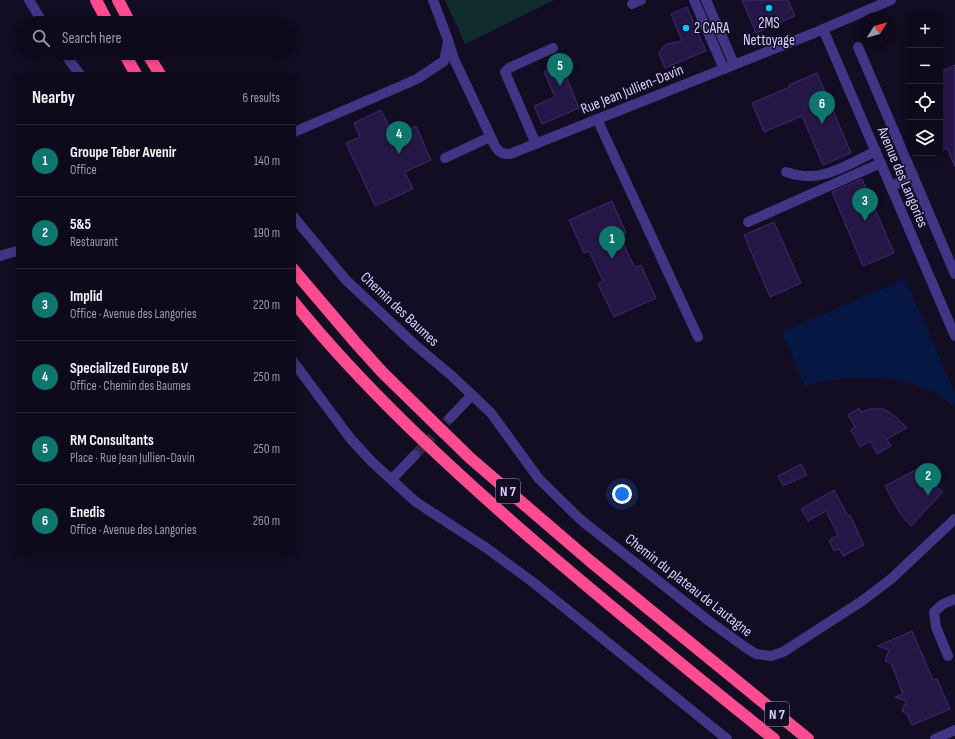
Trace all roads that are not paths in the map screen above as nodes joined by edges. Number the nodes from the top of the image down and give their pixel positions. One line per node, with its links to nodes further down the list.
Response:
1 (29, 0): 8 (street)
2 (96, 0): 9 (highway)
3 (118, 0): 10 (highway)
4 (433, 0): 12 (street)
5 (694, 0): 19 (street)
6 (706, 0): 18 (street)
7 (891, 0): 11 (street, Rue Jean Jullien-Davin)
8 (38, 16)
9 (104, 16)
10 (126, 16)
11 (823, 29): 18 (street, Rue Jean Jullien-Davin); 27 (street, Avenue des Langories)
12 (448, 40): 24 (street); 25 (street, Rue Jean Jullien-Davin)
13 (858, 47): 31 (street)
14 (553, 48): 26 (street)
15 (69, 60): 20 (street)
16 (128, 60): 21 (highway)
17 (151, 60): 22 (highway)
18 (734, 64): 19 (street, Rue Jean Jullien-Davin)
19 (724, 69): 23 (street, Rue Jean Jullien-Davin)
20 (78, 72)
21 (135, 72)
22 (159, 72)
23 (597, 119): 26 (street, Rue Jean Jullien-Davin); 41 (street)
24 (296, 131)
25 (490, 138): 26 (street, Rue Jean Jullien-Davin); 28 (street)
26 (536, 144)
27 (876, 151): 29 (street, Avenue des Langories); 30 (street)
28 (445, 158)
29 (881, 163): 32 (street, Avenue des Langories); 34 (street)
30 (786, 172)
31 (914, 177): 32 (street); 38 (street)
32 (891, 186): 40 (street, Avenue des Langories)
33 (296, 220): 43 (street, Chemin des Baumes)
34 (748, 222)
35 (16, 251): 36 (street)
36 (0, 256)
37 (296, 273): 53 (highway, N 7)
38 (955, 274)
39 (296, 305): 52 (highway, N 7)
40 (955, 336)
41 (698, 337)
42 (296, 365): 46 (street)
43 (472, 395): 44 (street); 47 (street, Chemin du plateau de Lautagne)
44 (450, 418)
45 (415, 455): 46 (street)
46 (392, 479): 51 (street)
47 (955, 519)
48 (955, 599): 49 (street)
49 (948, 656)
50 (955, 730): 54 (street)
51 (727, 739)
52 (774, 739)
53 (808, 739)
54 (935, 739)

